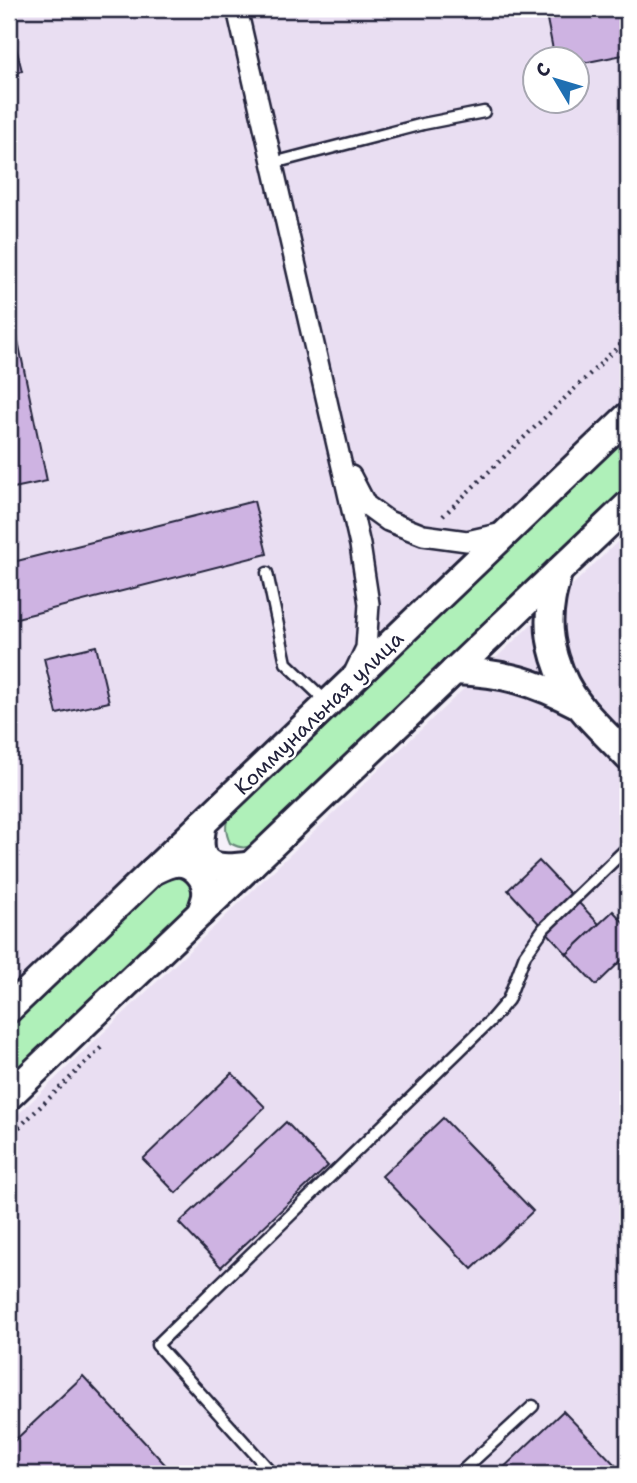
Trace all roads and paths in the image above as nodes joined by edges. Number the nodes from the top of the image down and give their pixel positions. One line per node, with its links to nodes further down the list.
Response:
1 (237, 9): 3 (street)
2 (484, 112): 3 (lane)
3 (272, 163): 6 (street)
4 (628, 337): 9 (path)
5 (628, 416): 8 (main road, Коммунальная улица)
6 (340, 457): 9 (street); 13 (street)
7 (628, 505): 10 (main road)
8 (507, 532): 9 (street); 13 (main road, Коммунальная улица)
9 (423, 536)
10 (558, 572): 12 (main road); 15 (main road)
11 (267, 573): 14 (lane)
12 (454, 671): 15 (main road); 19 (main road)
13 (348, 684): 14 (main road, Коммунальная улица)
14 (328, 703): 17 (main road, Коммунальная улица)
15 (579, 705): 16 (main road)
16 (628, 757)
17 (203, 823): 19 (main road); 20 (main road, Коммунальная улица)
18 (628, 847): 27 (lane)
19 (251, 865): 21 (main road)
20 (153, 871): 21 (main road); 22 (main road, Коммунальная улица)
21 (201, 913): 24 (main road)
22 (9, 1009)
23 (104, 1045): 25 (path)
24 (9, 1096)
25 (9, 1136)
26 (533, 1406): 28 (lane)
27 (273, 1474)
28 (459, 1474)

